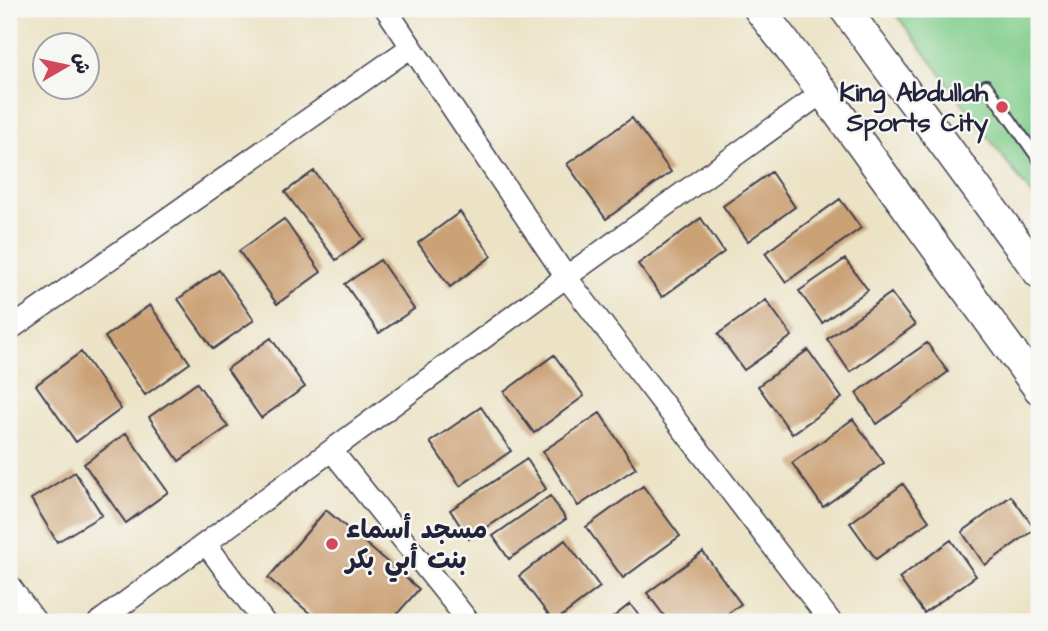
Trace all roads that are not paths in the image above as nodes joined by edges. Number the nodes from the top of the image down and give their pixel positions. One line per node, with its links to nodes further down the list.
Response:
1 (386, 9): 4 (street)
2 (759, 9): 6 (main road)
3 (845, 9): 8 (main road)
4 (411, 47): 9 (street); 10 (street)
5 (986, 85): 7 (lane)
6 (823, 92): 9 (street); 11 (main road)
7 (1039, 160)
8 (1039, 273)
9 (566, 278): 12 (street); 19 (street)
10 (9, 330)
11 (1039, 389)
12 (332, 451): 13 (street); 15 (street)
13 (206, 544): 17 (street); 18 (street)
14 (9, 585): 16 (street)
15 (460, 620)
16 (36, 622)
17 (99, 622)
18 (264, 622)
19 (831, 622)

